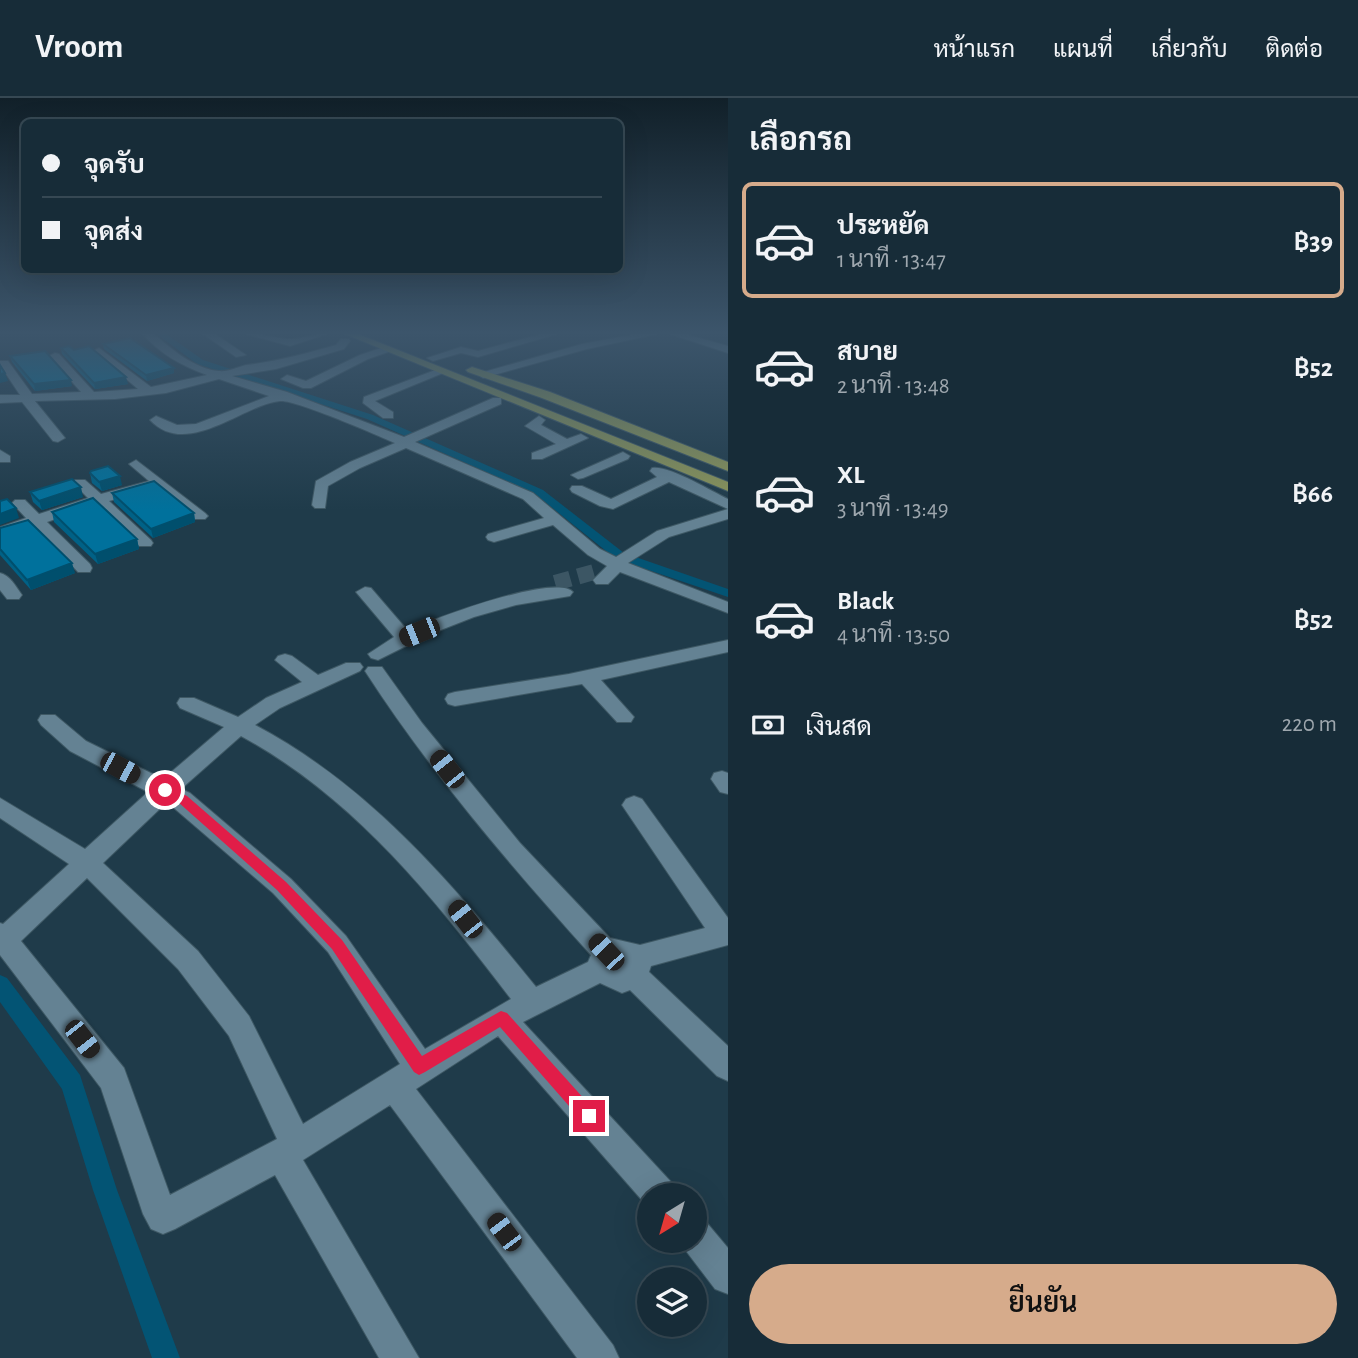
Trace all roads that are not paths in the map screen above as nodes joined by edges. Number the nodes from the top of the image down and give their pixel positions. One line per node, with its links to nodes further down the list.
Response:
1 (26, 393): 12 (street)
2 (88, 393): 11 (street)
3 (112, 393): 11 (street)
4 (245, 393): 15 (street)
5 (276, 393): 10 (street)
6 (383, 393): 16 (street)
7 (483, 393): 14 (main road)
8 (497, 393): 26 (main road)
9 (540, 393): 27 (main road)
10 (283, 395): 17 (street); 21 (street)
11 (91, 396): 12 (street)
12 (27, 398): 13 (street); 19 (street)
13 (0, 399)
14 (497, 401): 18 (main road); 21 (street)
15 (226, 405)
16 (388, 415)
17 (156, 420)
18 (539, 420): 20 (main road); 22 (street)
19 (58, 438)
20 (581, 438): 22 (street); 24 (main road)
21 (410, 441): 35 (street); 38 (street)
22 (567, 444): 23 (street)
23 (537, 456)
24 (623, 456): 26 (main road); 26 (street)
25 (136, 464): 30 (street)
26 (661, 466): 28 (main road); 31 (main road); 33 (street)
27 (728, 467)
28 (728, 478)
29 (80, 483): 32 (street)
30 (159, 483): 32 (street); 37 (street)
31 (728, 487)
32 (97, 500): 39 (street); 43 (street)
33 (728, 502)
34 (20, 503): 39 (street)
35 (320, 505)
36 (728, 514): 44 (street)
37 (200, 516)
38 (558, 519): 42 (street); 46 (street)
39 (37, 520): 41 (street); 45 (street)
40 (728, 526): 44 (street)
41 (0, 532)
42 (494, 537)
43 (145, 543)
44 (647, 545): 46 (street)
45 (84, 568)
46 (610, 569): 51 (street)
47 (0, 578): 50 (street)
48 (559, 588): 52 (street)
49 (365, 592): 52 (street)
50 (13, 595)
51 (728, 608)
52 (404, 638): 55 (street)
53 (728, 646): 56 (street)
54 (285, 660): 57 (street)
55 (368, 664): 57 (street); 69 (street)
56 (586, 676): 58 (street); 60 (street)
57 (314, 682): 62 (street)
58 (454, 699)
59 (187, 703): 62 (street)
60 (624, 717)
61 (48, 720): 63 (street)
62 (239, 726): 63 (street); 71 (street)
63 (165, 790): 66 (street); 74 (street)
64 (634, 805): 67 (street)
65 (0, 807): 66 (street)
66 (86, 862): 68 (street); 75 (street)
67 (726, 934): 70 (street)
68 (2, 937): 75 (street)
69 (605, 960): 70 (street); 71 (street)
70 (635, 968): 73 (street)
71 (530, 1002): 72 (street)
72 (501, 1018): 74 (street); 76 (street)
73 (728, 1066)
74 (406, 1076): 75 (street); 80 (street)
75 (289, 1150): 79 (street)
76 (649, 1183)
77 (707, 1251): 78 (street)
78 (728, 1276)
79 (400, 1358)
80 (600, 1358)

